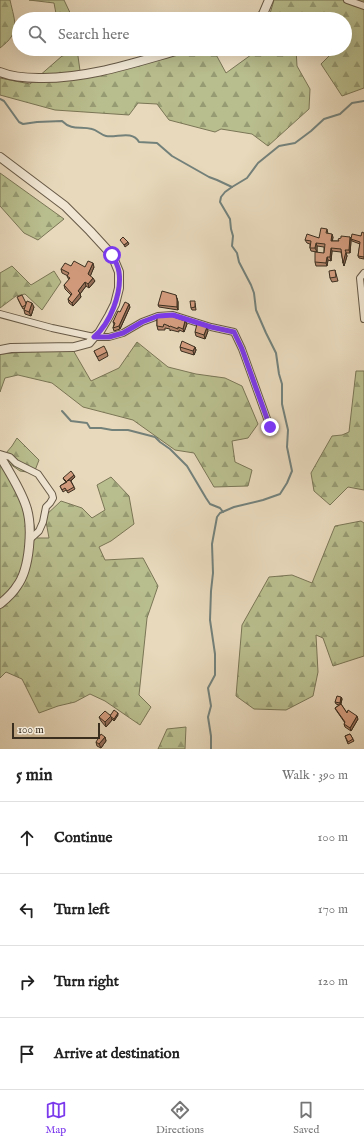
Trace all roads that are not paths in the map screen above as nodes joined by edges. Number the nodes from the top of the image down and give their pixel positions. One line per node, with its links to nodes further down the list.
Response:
1 (269, 0): 4 (street)
2 (347, 0): 3 (street)
3 (364, 6)
4 (264, 12)
5 (158, 56): 6 (street)
6 (0, 72)
7 (0, 157): 11 (street)
8 (364, 273): 10 (street)
9 (0, 314): 11 (street)
10 (364, 319)
11 (94, 337): 12 (street); 13 (street)
12 (0, 350)
13 (270, 427)
14 (0, 455): 15 (street); 15 (street)
15 (29, 540): 16 (street)
16 (0, 604)

